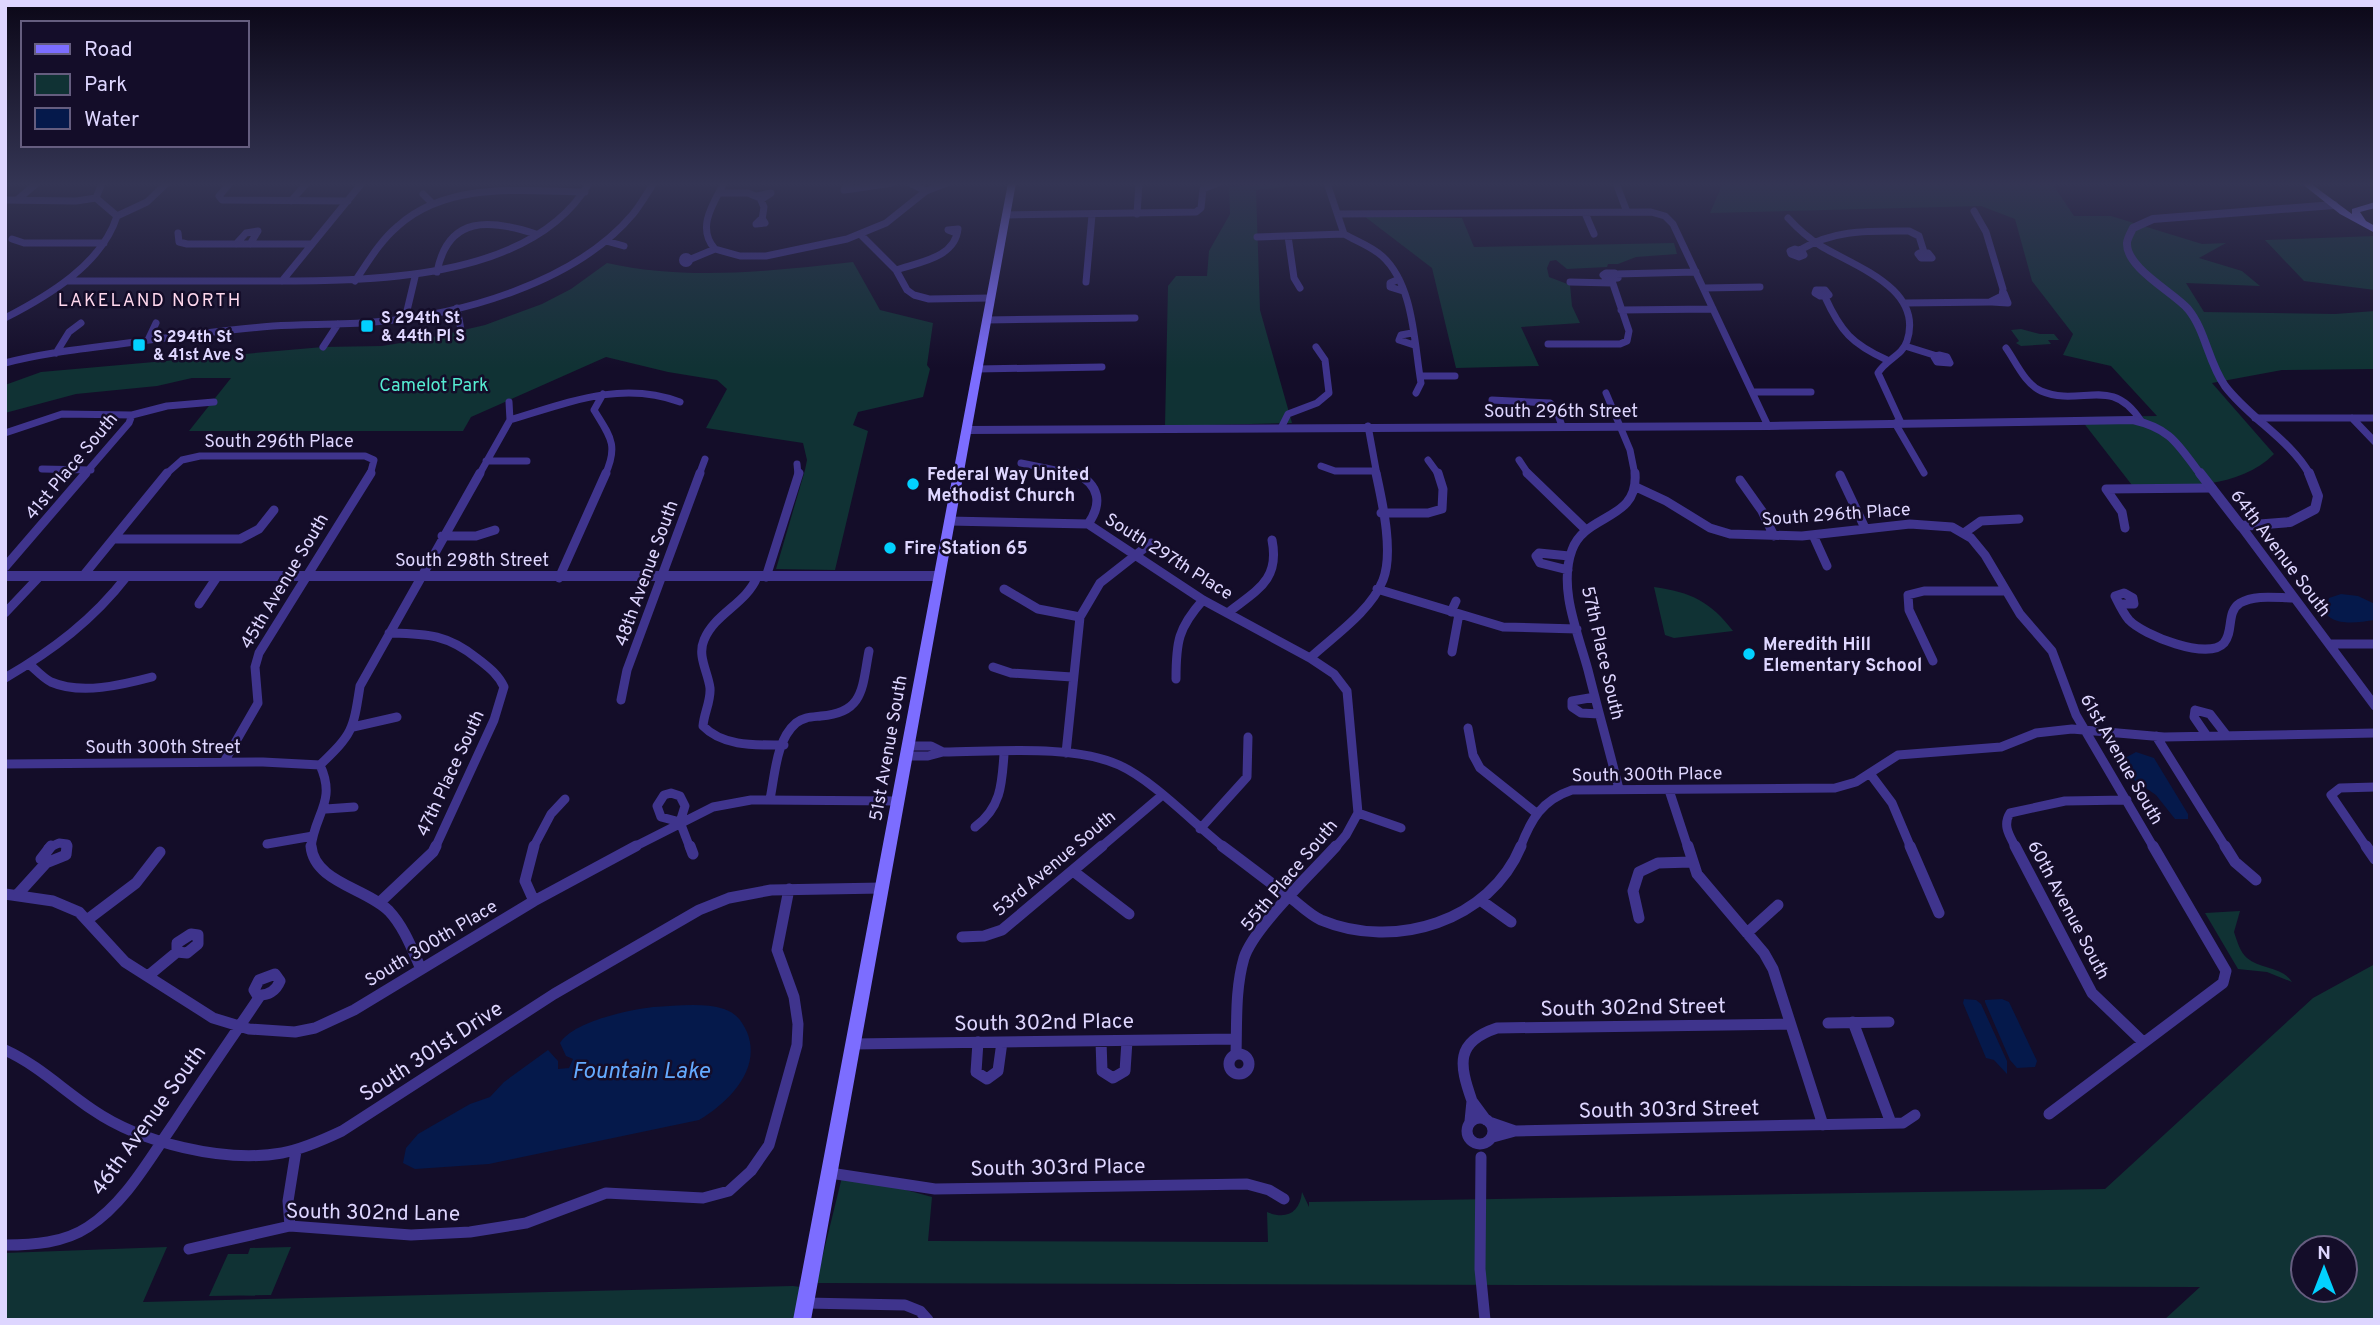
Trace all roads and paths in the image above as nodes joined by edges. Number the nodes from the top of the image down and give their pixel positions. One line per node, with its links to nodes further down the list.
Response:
1 (102, 245): 32 (street)
2 (311, 245): 33 (street)
3 (382, 245): 34 (street)
4 (445, 245): 28 (street)
5 (514, 245): 28 (street)
6 (600, 245): 43 (street)
7 (621, 245): 22 (street)
8 (710, 245): 23 (street)
9 (817, 245): 23 (street)
10 (871, 245): 27 (street)
11 (953, 245): 27 (street)
12 (1000, 245): 41 (main road, 51st Avenue South)
13 (1089, 245): 35 (street)
14 (1289, 245): 38 (street)
15 (1363, 245): 54 (street)
16 (1683, 245): 29 (street)
17 (1807, 245): 24 (street)
18 (1817, 245): 42 (street)
19 (1922, 245): 25 (street)
20 (1989, 245): 42 (street)
21 (2128, 245): 80 (street)
22 (624, 246)
23 (715, 249): 26 (street)
24 (1800, 250)
25 (1924, 252)
26 (691, 259)
27 (896, 270): 41 (street)
28 (437, 272): 30 (street)
29 (1696, 272): 31 (street); 39 (street)
30 (415, 277): 34 (street); 48 (street)
31 (1613, 279): 36 (street); 45 (street)
32 (66, 281): 33 (street); 46 (street)
33 (282, 281): 34 (street)
34 (355, 281)
35 (1086, 282)
36 (1570, 282)
37 (1759, 287): 39 (street)
38 (1300, 288)
39 (1704, 288): 44 (street)
40 (1825, 297): 64 (street)
41 (990, 298): 49 (main road, 51st Avenue South)
42 (1905, 303): 59 (street)
43 (457, 308): 48 (street); 53 (street)
44 (1713, 309): 45 (street); 72 (street)
45 (1621, 310): 56 (street)
46 (5, 318)
47 (1135, 318): 49 (street)
48 (405, 319): 52 (street)
49 (986, 320): 67 (main road, 51st Avenue South)
50 (81, 323): 62 (street)
51 (156, 323): 55 (street)
52 (338, 324): 55 (street); 60 (street)
53 (461, 330)
54 (1412, 333): 57 (street); 57 (street)
55 (148, 340): 62 (street)
56 (1548, 344)
57 (1414, 345): 68 (street)
58 (1316, 346): 91 (street)
59 (1905, 346): 63 (street); 64 (street)
60 (323, 347)
61 (2006, 348): 84 (street)
62 (55, 353): 65 (street)
63 (1937, 355)
64 (1887, 360): 85 (street)
65 (5, 363)
66 (1102, 367): 67 (street)
67 (977, 369): 92 (main road, 51st Avenue South)
68 (1420, 376): 69 (street); 70 (street)
69 (1455, 376)
70 (1416, 393)
71 (1606, 393): 90 (street)
72 (1753, 393): 73 (street); 89 (street)
73 (1811, 393)
74 (603, 394): 78 (street); 83 (street); 145 (street)
75 (1492, 400): 88 (street)
76 (214, 402): 79 (street)
77 (509, 402): 83 (street)
78 (680, 402)
79 (132, 415): 93 (street); 106 (street, 41st Place South)
80 (2255, 418): 81 (street); 119 (street)
81 (2352, 418): 82 (street); 94 (street)
82 (2375, 418)
83 (510, 420): 100 (street)
84 (2141, 421): 85 (street, South 296th Street); 86 (street, South 296th Street)
85 (1898, 423): 89 (street, South 296th Street); 108 (street)
86 (2155, 425): 112 (street, 64th Avenue South)
87 (1368, 426): 88 (street, South 296th Street); 91 (street, South 296th Street); 107 (street)
88 (1562, 426): 90 (street, South 296th Street)
89 (1768, 426): 90 (street, South 296th Street)
90 (1619, 427): 111 (street)
91 (1281, 428): 92 (street, South 296th Street)
92 (966, 430): 117 (main road, 51st Avenue South)
93 (5, 433)
94 (2375, 442)
95 (705, 459): 146 (street, 48th Avenue South)
96 (183, 460): 97 (street, South 296th Place); 128 (street)
97 (374, 460): 142 (street, 45th Avenue South)
98 (1427, 460): 115 (street)
99 (1519, 460): 122 (street)
100 (486, 461): 101 (street); 126 (street)
101 (527, 461)
102 (1021, 463): 118 (street)
103 (797, 464): 144 (street)
104 (1321, 467): 107 (street)
105 (41, 469): 106 (street)
106 (91, 470): 134 (street, 41st Place South)
107 (1375, 471): 115 (street)
108 (1924, 474)
109 (1839, 475): 120 (street)
110 (1740, 480): 127 (street)
111 (1636, 487): 122 (street, 57th Place South); 127 (street, South 296th Place)
112 (2212, 488): 113 (street); 119 (street, 64th Avenue South)
113 (2106, 489): 121 (street)
114 (274, 510): 128 (street)
115 (1381, 513): 148 (street)
116 (2019, 519): 124 (street)
117 (949, 521): 118 (street, South 297th Place); 140 (main road, 51st Avenue South)
118 (1088, 524): 131 (street, South 297th Place)
119 (2241, 526): 150 (street, 64th Avenue South)
120 (1865, 528): 124 (street, South 296th Place); 125 (street, South 296th Place)
121 (2125, 528)
122 (1585, 529): 132 (street, 57th Place South)
123 (495, 530): 126 (street)
124 (1965, 533): 149 (street, 61st Avenue South)
125 (1813, 535): 127 (street, South 296th Place); 133 (street)
126 (442, 536): 143 (street)
127 (1774, 536)
128 (114, 539): 138 (street)
129 (1272, 540): 155 (street)
130 (1151, 543): 131 (street)
131 (1136, 554): 151 (street, South 297th Place); 158 (street)
132 (1569, 555): 135 (street, 57th Place South); 135 (street)
133 (1827, 566)
134 (5, 567)
135 (1567, 570): 159 (street, 57th Place South)
136 (5, 576): 137 (street, South 298th Street)
137 (40, 576): 138 (street, South 298th Street); 156 (street)
138 (83, 576): 139 (street, South 298th Street)
139 (127, 576): 141 (street, South 298th Street); 167 (street)
140 (939, 576): 144 (street, South 298th Street); 188 (main road, 51st Avenue South)
141 (217, 577): 142 (street, South 298th Street); 153 (street)
142 (304, 577): 143 (street, South 298th Street); 191 (street, 45th Avenue South)
143 (419, 577): 145 (street, South 298th Street); 160 (street)
144 (762, 577): 146 (street, South 298th Street); 187 (street)
145 (559, 578): 146 (street, South 298th Street)
146 (661, 578): 175 (street, 48th Avenue South)
147 (1004, 589): 158 (street)
148 (1377, 589): 157 (street); 165 (street)
149 (2006, 591): 166 (street); 181 (street, 61st Avenue South)
150 (2294, 598): 154 (street); 161 (street, 64th Avenue South)
151 (1203, 600): 155 (street, South 297th Place); 172 (street)
152 (1456, 601): 157 (street)
153 (199, 604)
154 (2122, 604)
155 (1229, 612): 165 (street, South 297th Place)
156 (5, 613)
157 (1455, 613): 159 (street); 164 (street)
158 (1080, 617): 170 (street)
159 (1577, 629): 174 (street, 57th Place South)
160 (389, 633): 179 (street); 227 (street, 47th Place South)
161 (2329, 644): 162 (street); 176 (street, 64th Avenue South)
162 (2375, 644)
163 (869, 651): 187 (street)
164 (1452, 652)
165 (1310, 658): 173 (street, South 297th Place)
166 (1933, 661)
167 (29, 664): 169 (street); 171 (street)
168 (993, 667): 170 (street)
169 (152, 677)
170 (1072, 677): 189 (street)
171 (5, 678)
172 (1176, 679)
173 (1347, 691): 206 (street, 55th Place South)
174 (1595, 698): 177 (street, 57th Place South); 177 (street)
175 (621, 700)
176 (2375, 706)
177 (1599, 714): 196 (street, 57th Place South)
178 (397, 717): 179 (street)
179 (353, 727): 193 (street)
180 (1468, 728): 205 (street)
181 (2084, 730): 183 (street); 194 (street, South 300th Place); 201 (street, 61st Avenue South)
182 (2375, 733): 185 (street)
183 (2156, 736): 184 (street); 219 (street)
184 (2207, 736): 185 (street); 185 (street)
185 (2227, 736)
186 (1248, 737): 210 (street)
187 (784, 745): 200 (street)
188 (906, 751): 190 (street); 202 (main road, 51st Avenue South)
189 (1066, 753): 190 (street); 198 (street)
190 (1004, 754): 208 (street)
191 (224, 762): 192 (street, South 300th Street); 193 (street, South 300th Street)
192 (6, 765)
193 (320, 765): 204 (street)
194 (1871, 775): 197 (street, South 300th Place); 229 (street)
195 (2375, 787): 215 (street)
196 (1619, 789): 197 (street, South 300th Place); 205 (street, South 300th Place)
197 (1668, 790): 216 (street)
198 (1160, 797): 210 (street); 218 (street, 53rd Avenue South)
199 (565, 799): 225 (street)
200 (770, 799): 202 (street, South 300th Place); 207 (street, South 300th Place)
201 (2127, 800): 248 (street, 61st Avenue South); 248 (street, 60th Avenue South)
202 (898, 802): 220 (main road, 51st Avenue South)
203 (354, 807): 204 (street)
204 (326, 809): 211 (street)
205 (1535, 811): 226 (street)
206 (1358, 813): 209 (street); 224 (street, 55th Place South)
207 (680, 822): 214 (street); 225 (street, South 300th Place)
208 (975, 827)
209 (1401, 828)
210 (1200, 829): 224 (street)
211 (313, 836): 212 (street); 227 (street)
212 (267, 844)
213 (160, 852): 232 (street)
214 (693, 854)
215 (2375, 859)
216 (1691, 862): 231 (street); 234 (street)
217 (46, 863): 223 (street)
218 (1073, 871): 230 (street); 235 (street, 53rd Avenue South)
219 (2256, 880)
220 (881, 888): 221 (street, South 301st Drive); 251 (main road, 51st Avenue South)
221 (789, 889): 265 (street, South 301st Drive); 269 (street, South 302nd Lane)
222 (5, 894): 223 (street, South 300th Place)
223 (17, 895): 232 (street, South 300th Place)
224 (1291, 898): 226 (street); 245 (street, 55th Place South)
225 (534, 901): 237 (street, South 300th Place)
226 (1483, 902): 233 (street)
227 (379, 903): 237 (street)
228 (1778, 905): 234 (street)
229 (1939, 913)
230 (1129, 914)
231 (1639, 918)
232 (87, 920): 238 (street, South 300th Place)
233 (1511, 922)
234 (1747, 933): 243 (street)
235 (962, 937)
236 (177, 952): 238 (street)
237 (421, 969): 244 (street, South 300th Place)
238 (148, 976): 244 (street, South 300th Place)
239 (260, 996): 244 (street, 46th Avenue South)
240 (1853, 1022): 241 (street); 242 (street); 259 (street)
241 (1889, 1022)
242 (1828, 1023)
243 (1790, 1024): 254 (street, South 302nd Street); 260 (street)
244 (239, 1027): 264 (street, 46th Avenue South)
245 (1236, 1039): 247 (street, South 302nd Place); 253 (street, 55th Place South)
246 (1101, 1041): 247 (street, South 302nd Place); 247 (street); 250 (street, South 302nd Place)
247 (1127, 1041)
248 (2142, 1041): 255 (street)
249 (978, 1042): 250 (street, South 302nd Place); 250 (street); 251 (street, South 302nd Place)
250 (1002, 1042)
251 (853, 1044): 267 (main road, 51st Avenue South)
252 (5, 1050): 264 (street, South 301st Drive)
253 (1236, 1054)
254 (1472, 1101): 257 (street); 258 (street)
255 (2049, 1114)
256 (1915, 1115): 259 (street, South 303rd Street)
257 (1470, 1121): 258 (street); 263 (street)
258 (1487, 1121): 261 (street); 262 (street)
259 (1891, 1123): 260 (street, South 303rd Street)
260 (1823, 1125): 261 (street, South 303rd Street)
261 (1515, 1131): 262 (street)
262 (1491, 1139): 263 (street); 266 (street)
263 (1472, 1140): 266 (street)
264 (162, 1141): 265 (street, South 301st Drive); 270 (street, 46th Avenue South)
265 (296, 1151): 269 (street)
266 (1481, 1157): 275 (street)
267 (830, 1173): 268 (street, South 303rd Place); 272 (main road, 51st Avenue South)
268 (1284, 1199)
269 (290, 1226): 271 (street, South 302nd Lane)
270 (5, 1245)
271 (189, 1249)
272 (805, 1303): 273 (main road, 51st Avenue South); 274 (street)
273 (802, 1320)
274 (928, 1320)
275 (1485, 1320)

